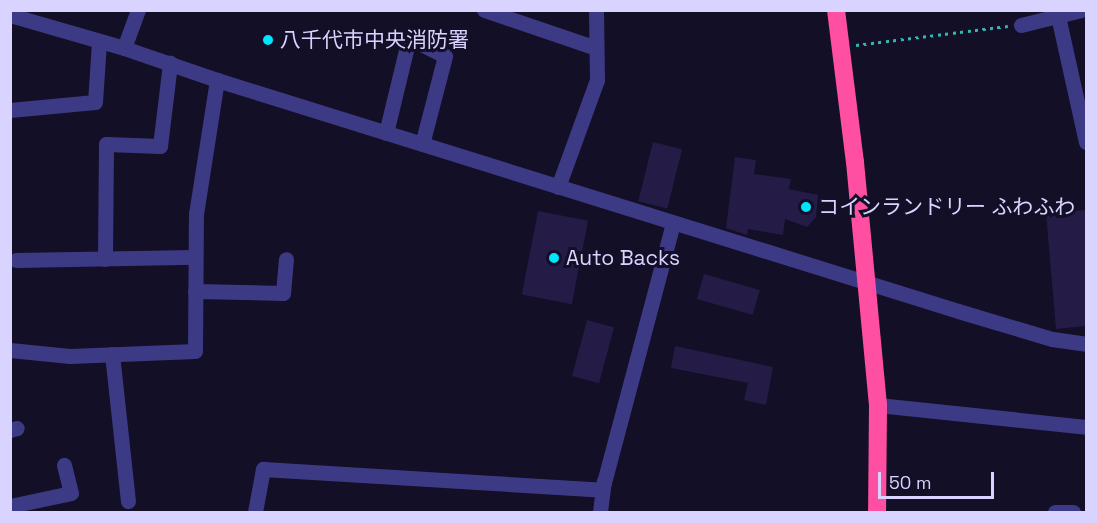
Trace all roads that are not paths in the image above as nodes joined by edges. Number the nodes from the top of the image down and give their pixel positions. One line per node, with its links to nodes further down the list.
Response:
1 (138, 10): 11 (street)
2 (484, 10): 12 (street)
3 (596, 10): 12 (street)
4 (836, 10): 25 (highway)
5 (1081, 10): 7 (street)
6 (10, 15): 8 (street)
7 (1058, 16): 9 (street); 17 (street)
8 (39, 17): 10 (street)
9 (1021, 25)
10 (99, 41): 11 (street); 15 (street)
11 (124, 48): 13 (street)
12 (596, 48): 19 (street)
13 (170, 63): 14 (street); 22 (street)
14 (217, 80): 16 (street); 21 (street)
15 (10, 110)
16 (386, 133): 18 (street); 18 (street)
17 (1086, 142)
18 (422, 144): 19 (street)
19 (558, 187): 20 (street)
20 (673, 223): 25 (street); 33 (street)
21 (195, 257): 22 (street); 26 (street)
22 (105, 259): 24 (street)
23 (286, 259): 26 (street)
24 (16, 260)
25 (867, 283): 27 (street); 30 (highway)
26 (195, 291): 29 (street)
27 (1086, 344)
28 (10, 350): 29 (street)
29 (112, 354): 34 (street)
30 (878, 405): 31 (street); 38 (highway)
31 (1086, 427)
32 (64, 465): 35 (street)
33 (602, 490): 36 (street); 37 (street)
34 (128, 501)
35 (10, 507)
36 (255, 513)
37 (600, 513)
38 (877, 513)
39 (1055, 513): 40 (street)
40 (1073, 513)

